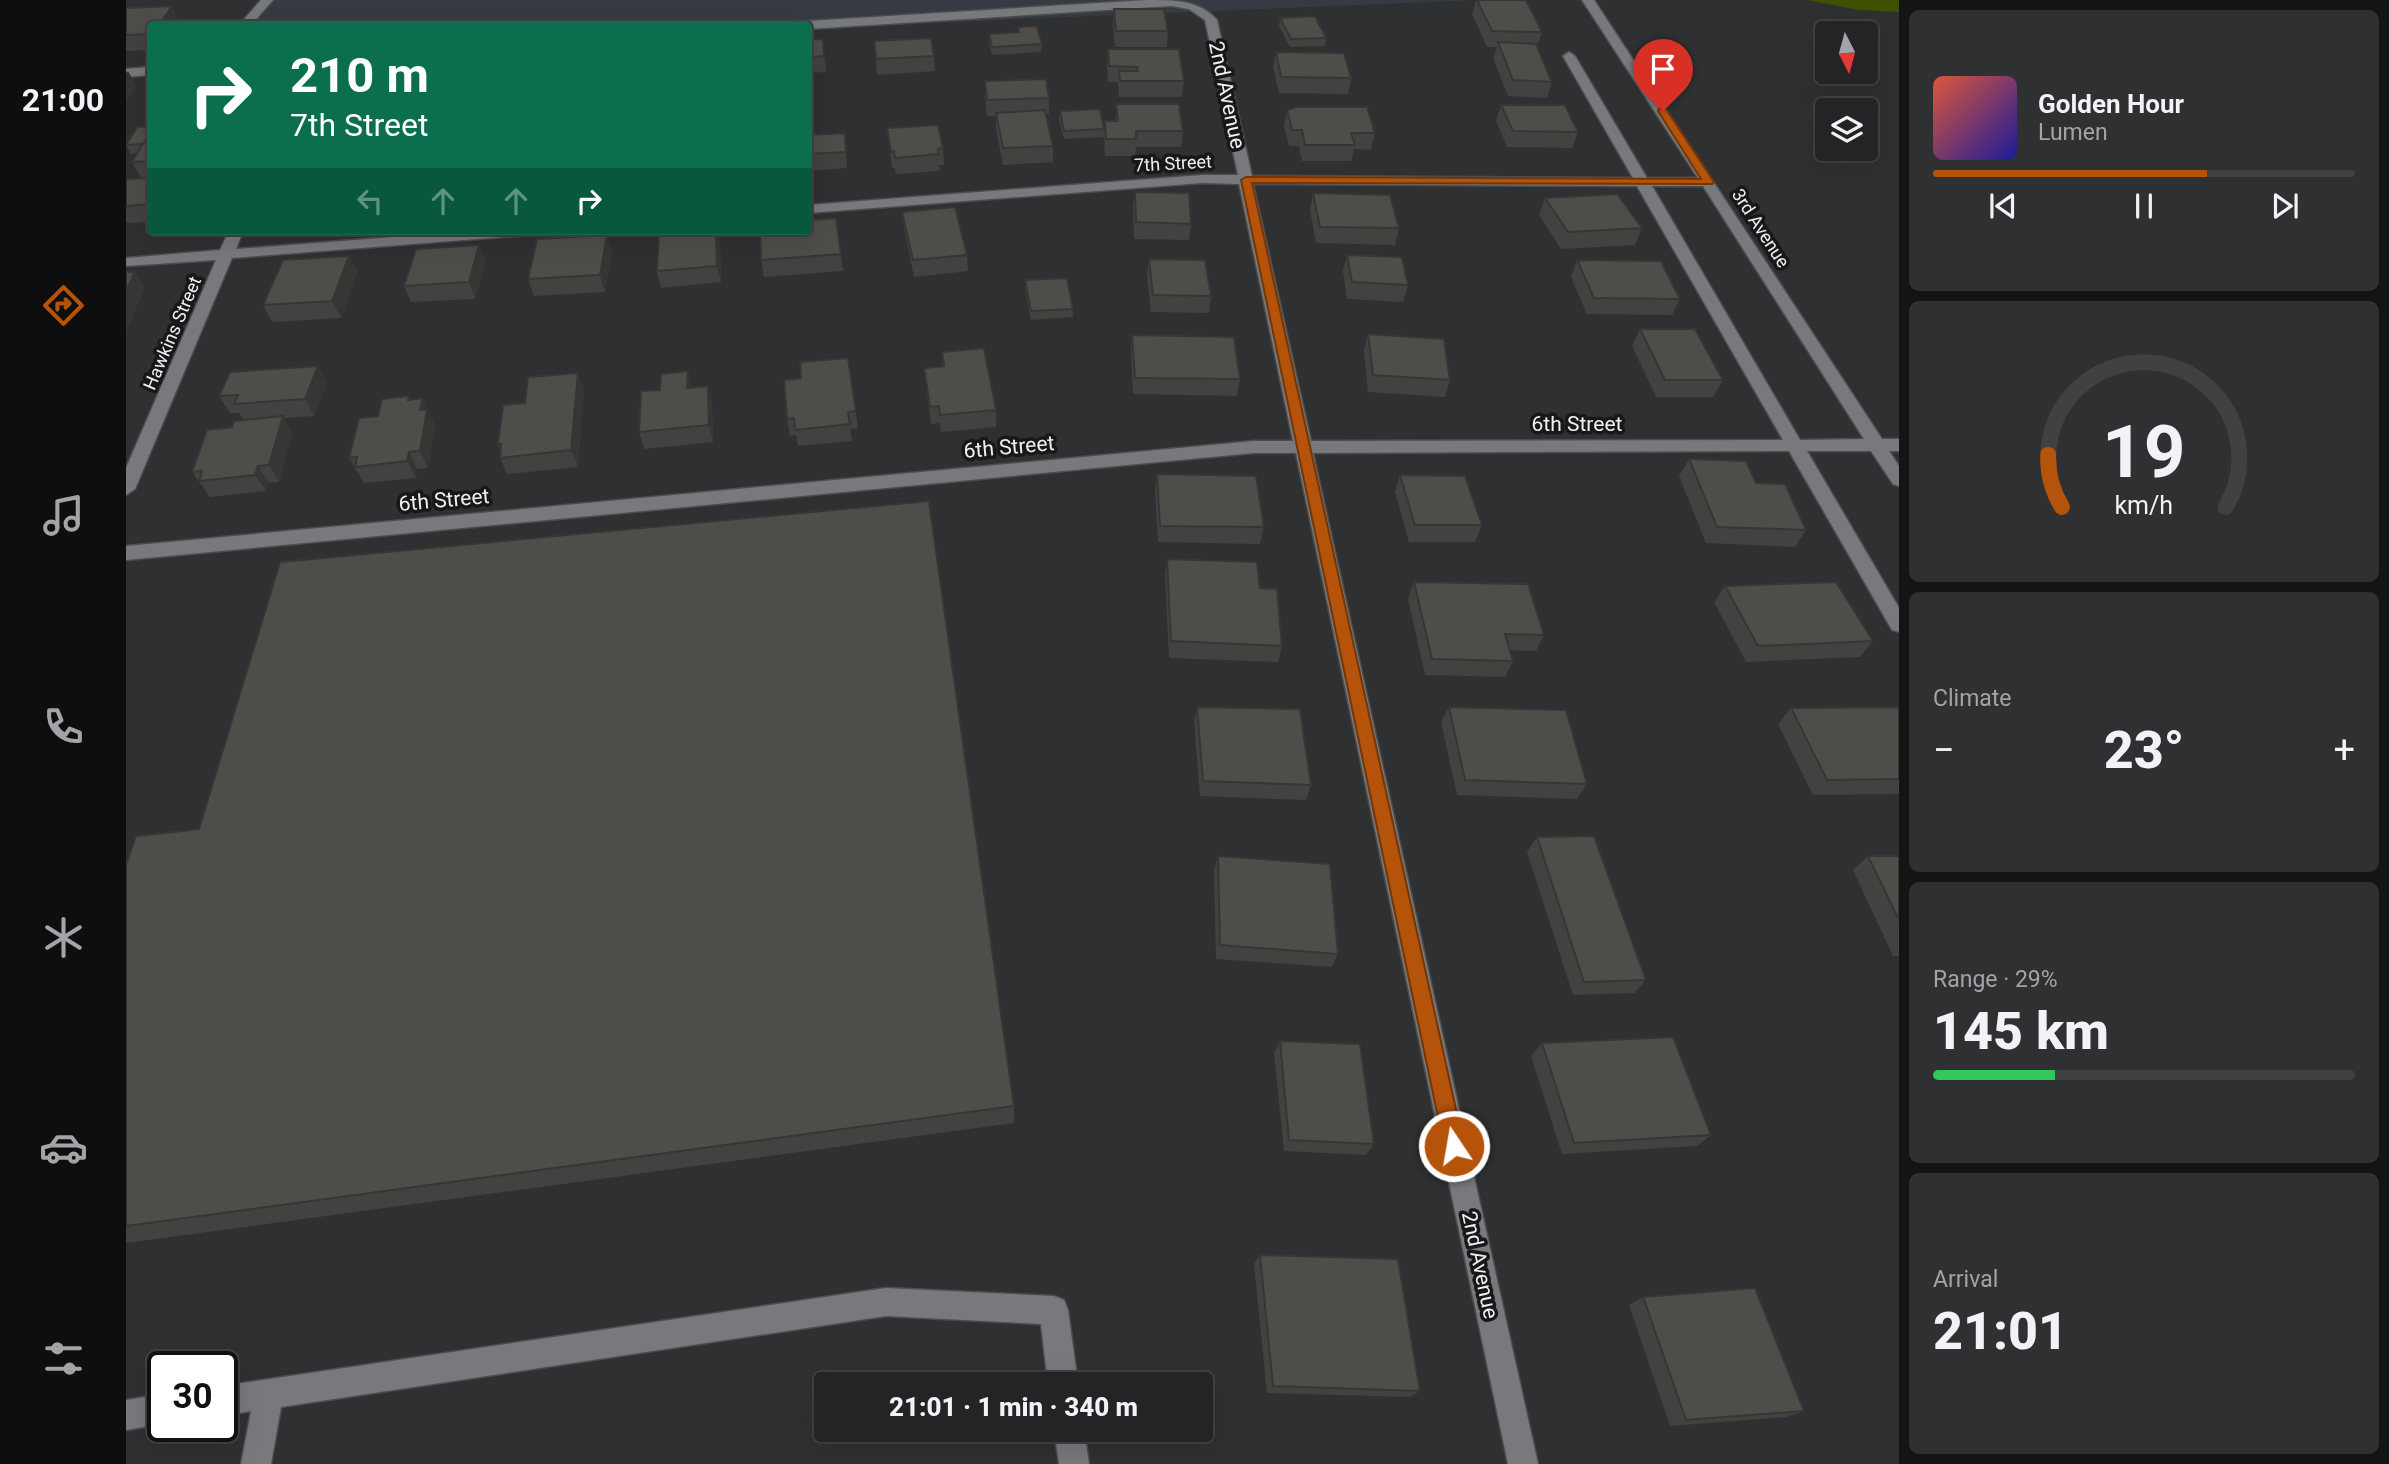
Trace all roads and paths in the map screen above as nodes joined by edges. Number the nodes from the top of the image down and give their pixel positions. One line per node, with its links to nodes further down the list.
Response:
1 (267, 0): 3 (street)
2 (1588, 0): 9 (street, 3rd Avenue)
3 (249, 21)
4 (812, 25): 8 (street, 2nd Avenue)
5 (1569, 56): 10 (street)
6 (147, 71): 7 (street)
7 (126, 73)
8 (1246, 180): 10 (street, 7th Street); 11 (street, 7th Street); 19 (street, 2nd Avenue)
9 (1708, 182): 10 (street, 7th Street); 16 (street, 3rd Avenue)
10 (1643, 183): 18 (street)
11 (812, 209)
12 (234, 235): 14 (street, Hawkins Street)
13 (478, 235): 14 (street)
14 (226, 255): 15 (street); 21 (street, Hawkins Street)
15 (126, 262)
16 (1877, 445): 17 (street, 6th Street); 18 (street, 6th Street); 20 (street, 3rd Avenue)
17 (1899, 445)
18 (1795, 446): 19 (street, 6th Street); 23 (street)
19 (1303, 447): 22 (street, 6th Street); 32 (street, 2nd Avenue)
20 (1899, 480)
21 (126, 489)
22 (126, 553)
23 (1899, 625)
24 (1062, 1372): 25 (street)
25 (269, 1394): 26 (street); 30 (street)
26 (238, 1399)
27 (147, 1412): 28 (street)
28 (126, 1415)
29 (1071, 1442): 31 (street)
30 (256, 1464)
31 (1074, 1464)
32 (1523, 1464)

